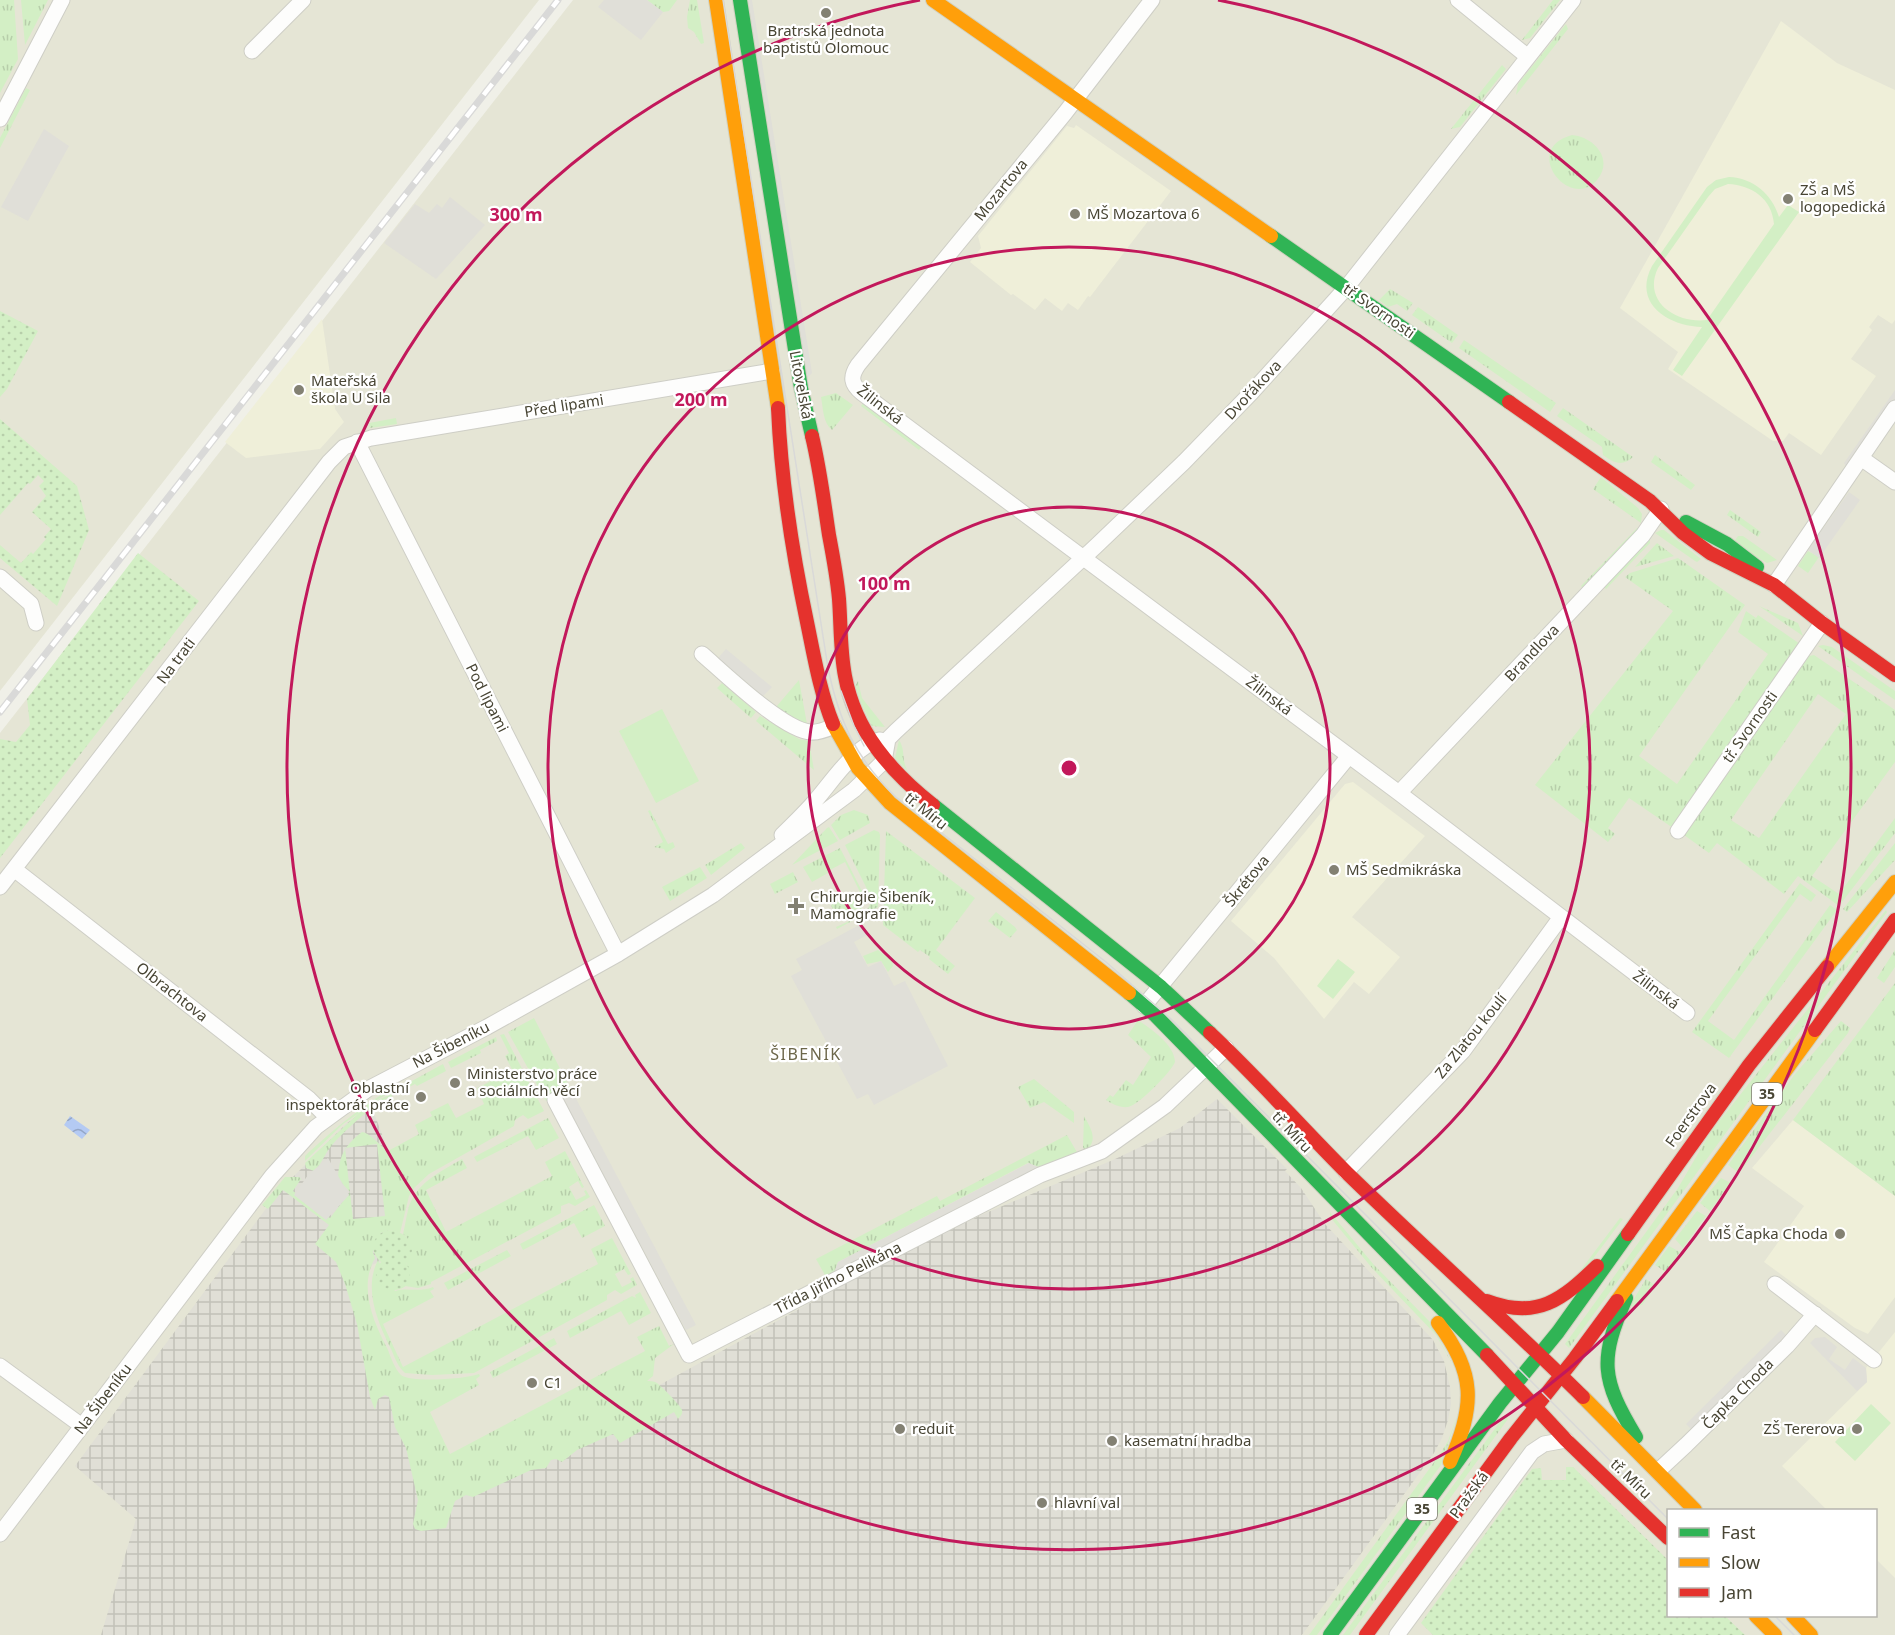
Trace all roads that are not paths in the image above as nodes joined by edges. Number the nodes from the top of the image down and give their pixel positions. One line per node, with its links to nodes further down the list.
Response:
1 (62, 0): 12 (street)
2 (303, 0): 9 (street)
3 (716, 0): 14 (main road, Litovelská)
4 (740, 0): 30 (main road, Litovelská)
5 (933, 0): 11 (main road, tř. Svornosti)
6 (1152, 0): 11 (street, Mozartova)
7 (1458, 0): 10 (street)
8 (1573, 0): 10 (street, Dvořákova)
9 (252, 51)
10 (1528, 57): 13 (street, Dvořákova)
11 (1075, 99): 13 (main road, tř. Svornosti); 15 (street, Mozartova)
12 (0, 118)
13 (1346, 288): 20 (main road, tř. Svornosti); 21 (street, Dvořákova)
14 (772, 371): 17 (street, Před lipami); 28 (main road, Litovelská)
15 (852, 381): 21 (street, Žilinská)
16 (1895, 408): 18 (street)
17 (357, 442): 38 (street, Na trati); 43 (street, Pod lipami)
18 (1862, 458): 19 (street); 23 (street)
19 (1895, 482)
20 (1660, 509): 23 (main road, tř. Svornosti); 35 (street, Brandlova)
21 (1083, 557): 29 (street, Dvořákova); 31 (street, Žilinská)
22 (0, 577): 24 (street)
23 (1774, 585): 25 (main road, tř. Svornosti)
24 (36, 623)
25 (1822, 623): 27 (main road, tř. Svornosti); 36 (street, tř. Svornosti)
26 (702, 654): 28 (street)
27 (1895, 675)
28 (834, 726): 32 (main road, Litovelská)
29 (888, 739): 30 (street); 33 (street)
30 (871, 741): 32 (street); 33 (main road, Litovelská)
31 (1349, 756): 35 (street, Žilinská); 44 (street, Škrétova)
32 (851, 759): 34 (main road, Litovelská); 37 (street)
33 (884, 761): 34 (street, Na Šibeníku); 44 (main road, tř. Míru)
34 (865, 779): 37 (street, Na Šibeníku); 45 (main road, tř. Míru)
35 (1399, 793): 41 (street, Žilinská)
36 (1678, 831)
37 (767, 854): 43 (street, Na Šibeníku)
38 (14, 869): 40 (street, Na trati); 50 (street, Olbrachtova)
39 (1895, 882): 53 (main road, Foerstrova / 35)
40 (0, 887)
41 (1561, 917): 46 (street, Žilinská); 51 (street, Za Zlatou koulí)
42 (1895, 920): 54 (main road, 35)
43 (618, 954): 50 (street, Na Šibeníku)
44 (1161, 987): 45 (street, Škrétova); 47 (main road, tř. Míru)
45 (1144, 1006): 48 (main road, tř. Míru)
46 (1687, 1013)
47 (1226, 1048): 48 (street, Třída Jiřího Pelikána); 51 (main road, tř. Míru)
48 (1207, 1067): 49 (street, Třída Jiřího Pelikána); 52 (main road, tř. Míru)
49 (555, 1100)
50 (327, 1117): 64 (street, Na Šibeníku)
51 (1346, 1172): 56 (main road, tř. Míru)
52 (1335, 1201): 62 (main road, tř. Míru); 67 (main road)
53 (1626, 1238): 56 (main road); 58 (main road, Foerstrova / 35)
54 (1641, 1268): 61 (main road, Pražská / 35); 66 (main road)
55 (1775, 1284): 57 (street)
56 (1471, 1292): 58 (main road, tř. Míru)
57 (1815, 1314): 59 (street); 66 (street, Čapka Choda)
58 (1539, 1354): 61 (main road, tř. Míru); 62 (main road, Foerstrova / 35)
59 (1874, 1360)
60 (0, 1366): 64 (street)
61 (1561, 1375): 63 (main road, Pražská / 35); 66 (main road, tř. Míru)
62 (1519, 1379): 63 (main road, tř. Míru); 67 (main road, Pražská / 35)
63 (1536, 1407): 65 (main road, tř. Míru); 75 (main road, Pražská / 35)
64 (82, 1426): 69 (street, Na Šibeníku)
65 (1566, 1440): 70 (main road, tř. Míru); 73 (street, Pražská)
66 (1658, 1471): 68 (main road, tř. Míru)
67 (1436, 1491): 74 (main road, Pražská / 35)
68 (1694, 1509)
69 (0, 1534)
70 (1667, 1537)
71 (1757, 1617): 76 (main road)
72 (1794, 1617): 77 (main road)
73 (1401, 1633)
74 (1330, 1635)
75 (1366, 1635)
76 (1775, 1635)
77 (1811, 1635)

